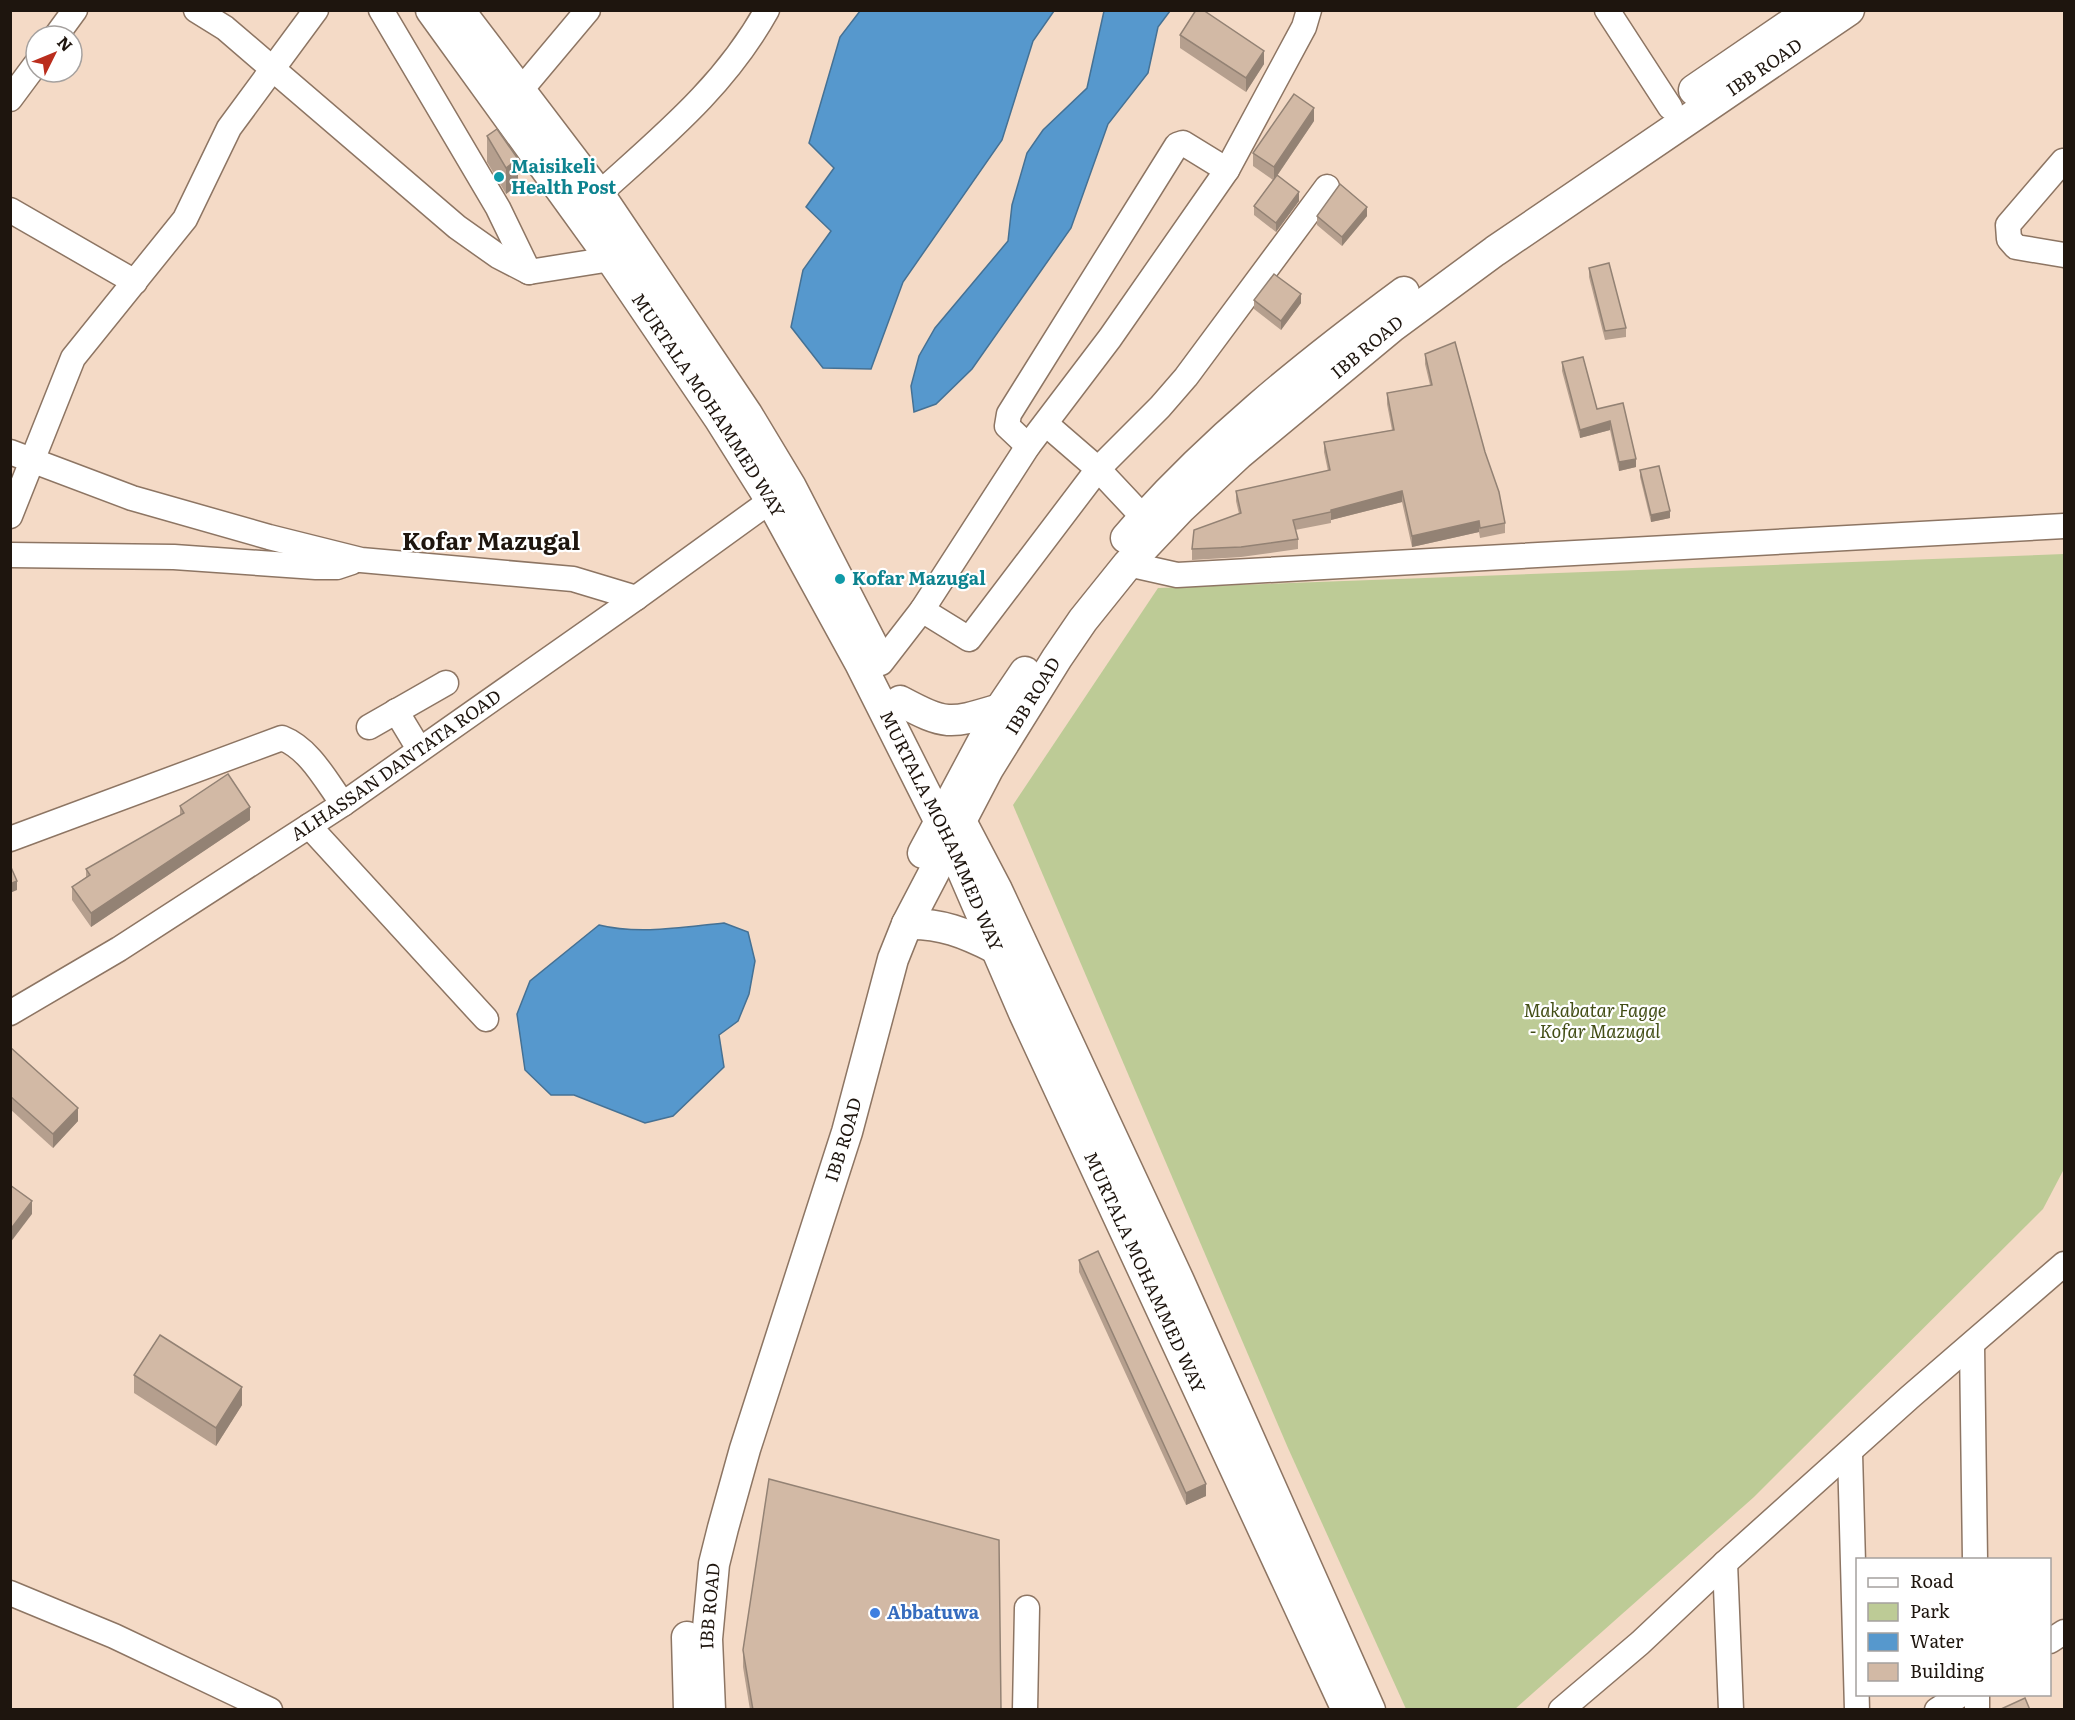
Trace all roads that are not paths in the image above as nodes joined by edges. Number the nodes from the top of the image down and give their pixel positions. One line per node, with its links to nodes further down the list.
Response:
1 (75, 10): 13 (street)
2 (196, 10): 14 (street)
3 (316, 10): 14 (street)
4 (381, 10): 26 (street)
5 (431, 10): 25 (main road, MURTALA MOHAMMED WAY)
6 (459, 10): 16 (main road, MURTALA MOHAMMED WAY)
7 (588, 10): 16 (street)
8 (767, 10): 22 (street)
9 (1309, 10): 20 (street)
10 (1607, 10): 18 (street)
11 (1810, 10): 18 (main road, IBB ROAD)
12 (1848, 10): 38 (main road, IBB ROAD)
13 (65, 24)
14 (273, 69): 26 (street); 27 (street)
15 (24, 80): 17 (street)
16 (520, 91): 22 (main road, MURTALA MOHAMMED WAY)
17 (10, 99)
18 (1670, 107): 34 (main road, IBB ROAD)
19 (2063, 161): 24 (street)
20 (1227, 170): 28 (street); 29 (street)
21 (1327, 187): 31 (street)
22 (600, 195): 32 (main road, MURTALA MOHAMMED WAY)
23 (10, 210): 27 (street)
24 (2064, 255)
25 (611, 259): 26 (street); 32 (main road, MURTALA MOHAMMED WAY)
26 (529, 272)
27 (135, 282): 30 (street)
28 (1046, 424): 29 (street); 31 (street)
29 (1028, 446): 40 (street)
30 (21, 457): 33 (street); 37 (street)
31 (1098, 469): 34 (street); 40 (street)
32 (780, 493): 39 (street, ALHASSAN DANTATA ROAD); 41 (main road, MURTALA MOHAMMED WAY); 49 (main road, MURTALA MOHAMMED WAY)
33 (10, 516)
34 (1144, 518): 44 (main road, IBB ROAD)
35 (2064, 526): 38 (street)
36 (10, 555): 37 (street)
37 (361, 560): 39 (street)
38 (1128, 564): 49 (main road, IBB ROAD)
39 (636, 598): 47 (street, ALHASSAN DANTATA ROAD)
40 (922, 610): 41 (street)
41 (881, 663): 43 (main road, MURTALA MOHAMMED WAY)
42 (446, 683): 45 (street)
43 (900, 701): 44 (main road); 49 (main road, MURTALA MOHAMMED WAY)
44 (1000, 709): 49 (main road, IBB ROAD)
45 (396, 711): 46 (street); 47 (street)
46 (369, 727)
47 (419, 749): 48 (street, ALHASSAN DANTATA ROAD)
48 (343, 804): 50 (street, ALHASSAN DANTATA ROAD); 51 (street)
49 (950, 822): 52 (main road, IBB ROAD); 53 (main road, MURTALA MOHAMMED WAY); 59 (main road, MURTALA MOHAMMED WAY); 69 (main road, IBB ROAD)
50 (309, 826): 54 (street, ALHASSAN DANTATA ROAD); 55 (street)
51 (10, 839)
52 (907, 924): 53 (main road); 70 (main road, IBB ROAD)
53 (995, 948): 59 (main road, MURTALA MOHAMMED WAY)
54 (10, 1013)
55 (486, 1019)
56 (2064, 1264): 57 (street)
57 (1972, 1345): 58 (street); 60 (street)
58 (1850, 1453): 61 (street); 66 (street)
59 (1268, 1511): 72 (main road, MURTALA MOHAMMED WAY); 73 (main road, MURTALA MOHAMMED WAY)
60 (1976, 1558)
61 (1725, 1563): 74 (street); 75 (street)
62 (10, 1593): 68 (street)
63 (1027, 1608): 71 (street)
64 (2064, 1632): 65 (street)
65 (2051, 1640)
66 (1856, 1673)
67 (1960, 1696): 76 (street)
68 (270, 1710)
69 (689, 1710)
70 (710, 1710)
71 (1025, 1710)
72 (1347, 1710)
73 (1370, 1710)
74 (1561, 1710)
75 (1731, 1710)
76 (1937, 1710)

